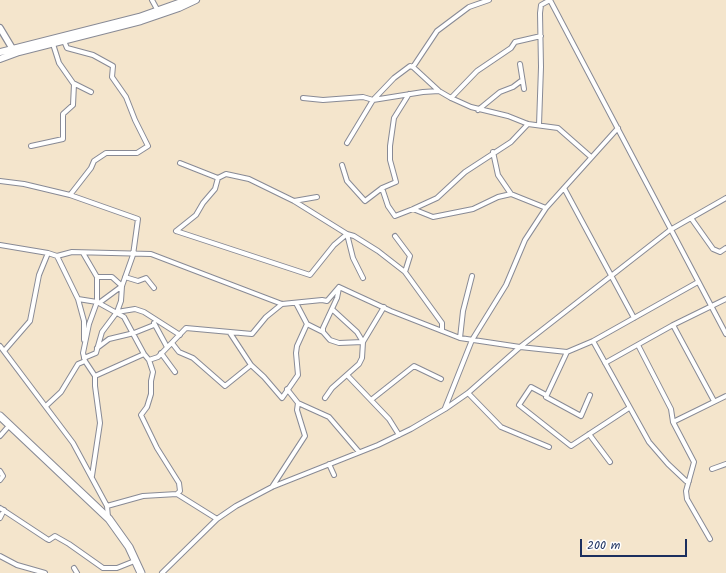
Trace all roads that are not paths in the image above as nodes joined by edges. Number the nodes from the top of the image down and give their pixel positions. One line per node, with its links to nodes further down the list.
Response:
1 (152, 0): 6 (street)
2 (187, 0): 6 (main road)
3 (196, 0): 9 (main road)
4 (489, 0): 15 (street)
5 (550, 0): 8 (street); 28 (street)
6 (158, 11): 11 (main road)
7 (0, 28): 11 (street)
8 (541, 36): 23 (street); 27 (street)
9 (64, 41): 10 (main road); 40 (street)
10 (54, 44): 13 (main road); 17 (street)
11 (12, 48): 12 (main road)
12 (0, 52)
13 (0, 59)
14 (520, 64): 16 (street)
15 (413, 67): 19 (street); 24 (street)
16 (521, 81): 18 (street); 25 (street)
17 (74, 84): 20 (street); 30 (street)
18 (524, 89)
19 (439, 91): 21 (street); 23 (street)
20 (91, 92)
21 (409, 94): 24 (street); 37 (street)
22 (303, 98): 24 (street)
23 (451, 98): 25 (street)
24 (373, 100): 29 (street)
25 (478, 110): 26 (street)
26 (528, 124): 27 (street); 31 (street)
27 (539, 125): 32 (street)
28 (618, 128): 32 (street); 47 (street)
29 (347, 143)
30 (30, 146)
31 (493, 152): 39 (street); 45 (street)
32 (591, 157): 38 (street)
33 (180, 163): 35 (street)
34 (342, 165): 37 (street)
35 (218, 178): 43 (street); 48 (street)
36 (0, 181): 40 (street)
37 (382, 188): 45 (street)
38 (564, 188): 44 (street); 57 (street)
39 (511, 194): 44 (street); 45 (street)
40 (70, 195): 54 (street)
41 (317, 197): 43 (street)
42 (726, 198): 46 (street)
43 (294, 201): 48 (street)
44 (546, 208): 87 (street)
45 (413, 209)
46 (690, 218): 47 (street); 51 (street)
47 (670, 230): 57 (street); 62 (street)
48 (347, 234): 56 (street); 61 (street)
49 (395, 236): 56 (street)
50 (0, 245): 52 (street)
51 (726, 248)
52 (48, 252): 55 (street); 97 (street)
53 (84, 253): 54 (street); 55 (street); 59 (street)
54 (133, 255): 60 (street); 69 (street)
55 (57, 256): 66 (street)
56 (405, 272): 80 (street)
57 (613, 275): 75 (street); 95 (street)
58 (472, 276): 86 (street)
59 (97, 277): 63 (street); 68 (street)
60 (125, 277): 63 (street); 65 (street)
61 (364, 278)
62 (698, 282): 71 (street); 75 (street)
63 (122, 286): 68 (street); 74 (street)
64 (339, 287): 70 (street); 72 (street); 73 (street)
65 (154, 288)
66 (78, 299): 68 (street); 91 (street)
67 (726, 299): 71 (street)
68 (98, 303): 74 (street); 91 (street)
69 (282, 304): 70 (street); 83 (street)
70 (296, 304): 77 (street)
71 (711, 306): 79 (street); 84 (street)
72 (384, 307): 80 (street); 89 (street)
73 (333, 310): 81 (street); 89 (street)
74 (117, 312): 76 (street); 82 (street); 96 (street)
75 (634, 318): 88 (street)
76 (155, 320): 78 (street); 85 (street)
77 (307, 324): 81 (street); 110 (street)
78 (154, 325): 82 (street); 94 (street)
79 (673, 325): 92 (street); 117 (street)
80 (442, 331): 86 (street)
81 (323, 332): 89 (street)
82 (134, 333): 96 (street); 100 (street)
83 (230, 334): 85 (street); 105 (street)
84 (726, 334)
85 (180, 335): 90 (street)
86 (460, 338): 87 (street)
87 (472, 340): 95 (street); 121 (street)
88 (593, 341): 98 (street); 104 (street)
89 (363, 342): 108 (street)
90 (172, 343): 94 (street); 105 (street)
91 (84, 345): 102 (street)
92 (638, 345): 104 (street); 124 (street)
93 (0, 346): 97 (street)
94 (167, 347): 99 (street)
95 (520, 347): 98 (street); 111 (street)
96 (96, 350): 101 (street); 102 (street)
97 (4, 351): 119 (street)
98 (567, 352): 112 (street)
99 (161, 353): 103 (street); 106 (street)
100 (144, 354): 103 (street); 107 (street)
101 (96, 358)
102 (84, 360): 107 (street); 119 (street)
103 (150, 360): 141 (street)
104 (605, 363): 120 (street)
105 (251, 366): 110 (street)
106 (175, 372)
107 (96, 376): 137 (street)
108 (348, 376): 115 (street); 116 (street)
109 (441, 379): 116 (street)
110 (287, 389): 118 (street)
111 (468, 393): 121 (street); 129 (street)
112 (546, 394): 113 (street); 126 (street)
113 (590, 395)
114 (726, 396): 117 (street)
115 (324, 398)
116 (371, 400): 127 (street)
117 (714, 401): 124 (street)
118 (298, 403): 130 (street); 140 (street)
119 (46, 406): 137 (street)
120 (629, 408): 126 (street); 139 (street)
121 (444, 409): 127 (street)
122 (0, 416): 145 (highway)
123 (0, 421): 125 (highway)
124 (673, 422): 139 (street)
125 (7, 428): 128 (street); 149 (highway)
126 (589, 434): 131 (street)
127 (398, 435): 130 (street)
128 (0, 436)
129 (549, 447)
130 (358, 452): 132 (street)
131 (610, 462)
132 (329, 464): 136 (street); 140 (street)
133 (726, 464): 134 (street)
134 (712, 469)
135 (0, 470): 138 (street)
136 (334, 475)
137 (92, 476): 142 (street)
138 (0, 480)
139 (689, 481): 147 (street)
140 (272, 487): 146 (street)
141 (177, 494): 142 (street); 146 (street)
142 (107, 506): 145 (street)
143 (2, 509): 144 (street); 151 (street)
144 (0, 518)
145 (109, 519): 155 (highway)
146 (217, 519): 156 (street)
147 (710, 538)
148 (0, 556): 152 (street)
149 (132, 562): 151 (street); 154 (highway)
150 (74, 568): 153 (street)
151 (117, 570)
152 (45, 573)
153 (77, 573)
154 (138, 573)
155 (141, 573)
156 (162, 573)

